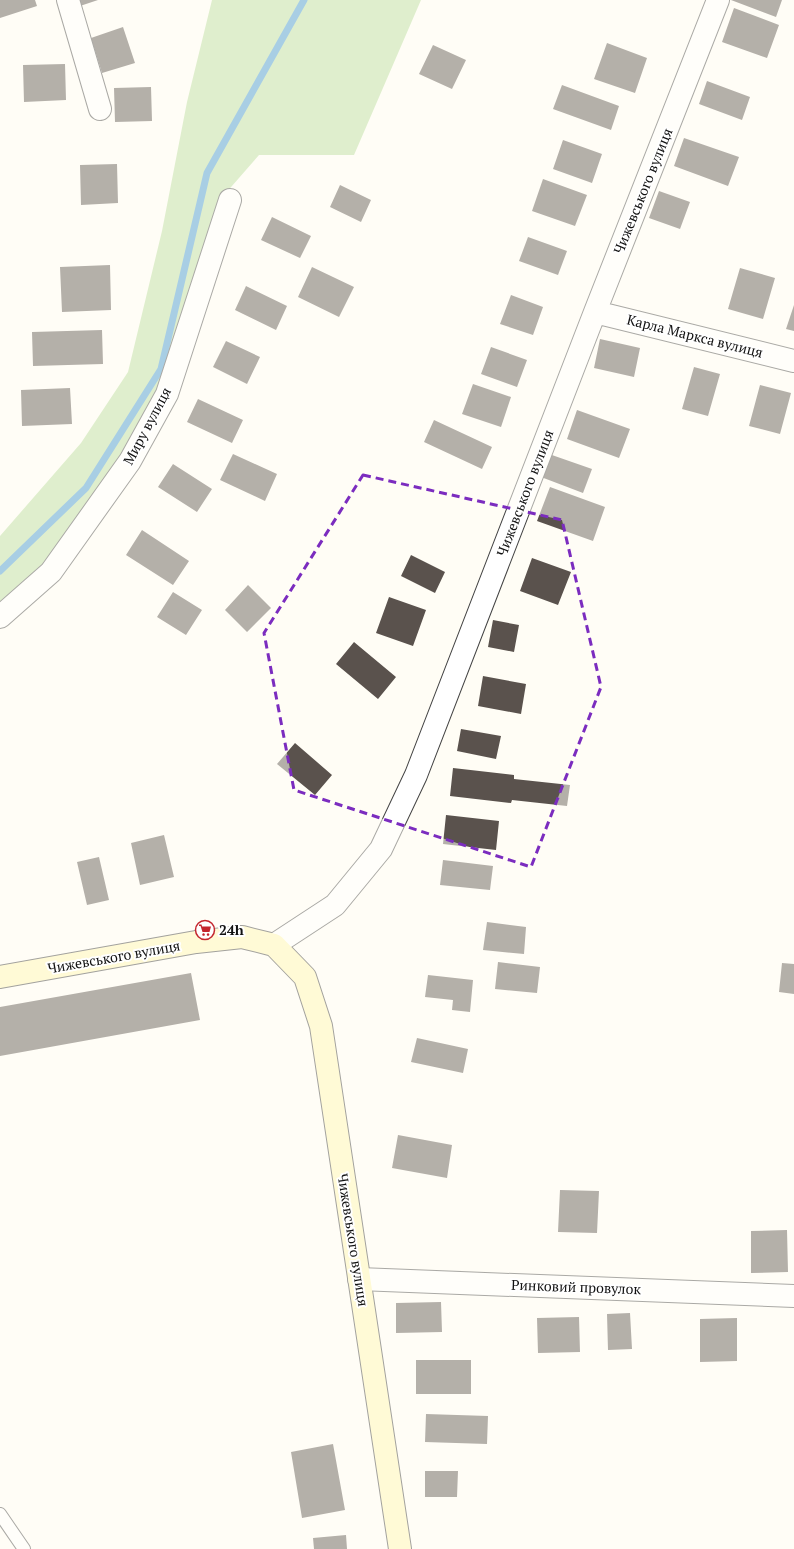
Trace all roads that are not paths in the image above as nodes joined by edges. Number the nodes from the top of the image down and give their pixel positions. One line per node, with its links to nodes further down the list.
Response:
1 (68, 0): 3 (street)
2 (718, 0): 5 (street, Чижевського вулиця)
3 (100, 109)
4 (230, 200): 7 (street, Миру вулиця)
5 (595, 312): 6 (street, Карла Маркса вулиця); 8 (street, Чижевського вулиця)
6 (794, 361)
7 (0, 617)
8 (274, 945): 9 (street, Чижевського вулиця); 10 (street, Чижевського вулиця)
9 (0, 977)
10 (359, 1279): 11 (street, Ринковий провулок); 14 (street, Чижевського вулиця)
11 (794, 1296)
12 (0, 1514): 13 (lane)
13 (24, 1549)
14 (400, 1549)

